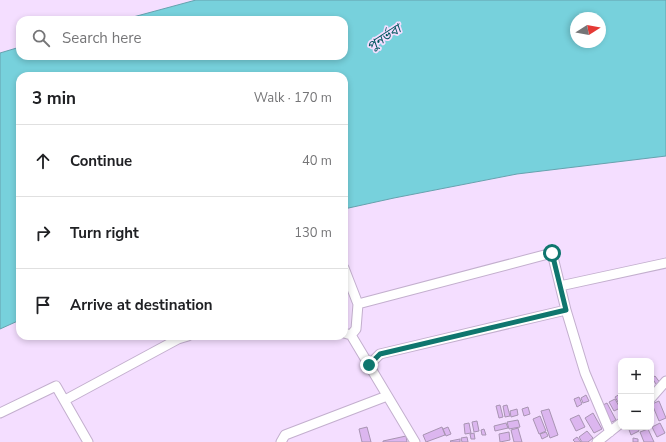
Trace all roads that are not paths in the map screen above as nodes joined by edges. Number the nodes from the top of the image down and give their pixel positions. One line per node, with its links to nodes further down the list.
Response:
1 (666, 263): 3 (street)
2 (348, 278): 4 (street)
3 (560, 286): 4 (street); 5 (street)
4 (358, 304): 6 (street)
5 (566, 310): 9 (street); 16 (street)
6 (348, 333)
7 (348, 335): 9 (street)
8 (176, 340): 13 (street)
9 (369, 365): 12 (street)
10 (666, 381): 11 (street)
11 (654, 395)
12 (387, 396): 18 (street); 19 (street)
13 (65, 400): 14 (street); 17 (street)
14 (0, 413)
15 (618, 425): 16 (street)
16 (610, 432): 20 (street)
17 (88, 442)
18 (281, 442)
19 (415, 442)
20 (597, 442)

